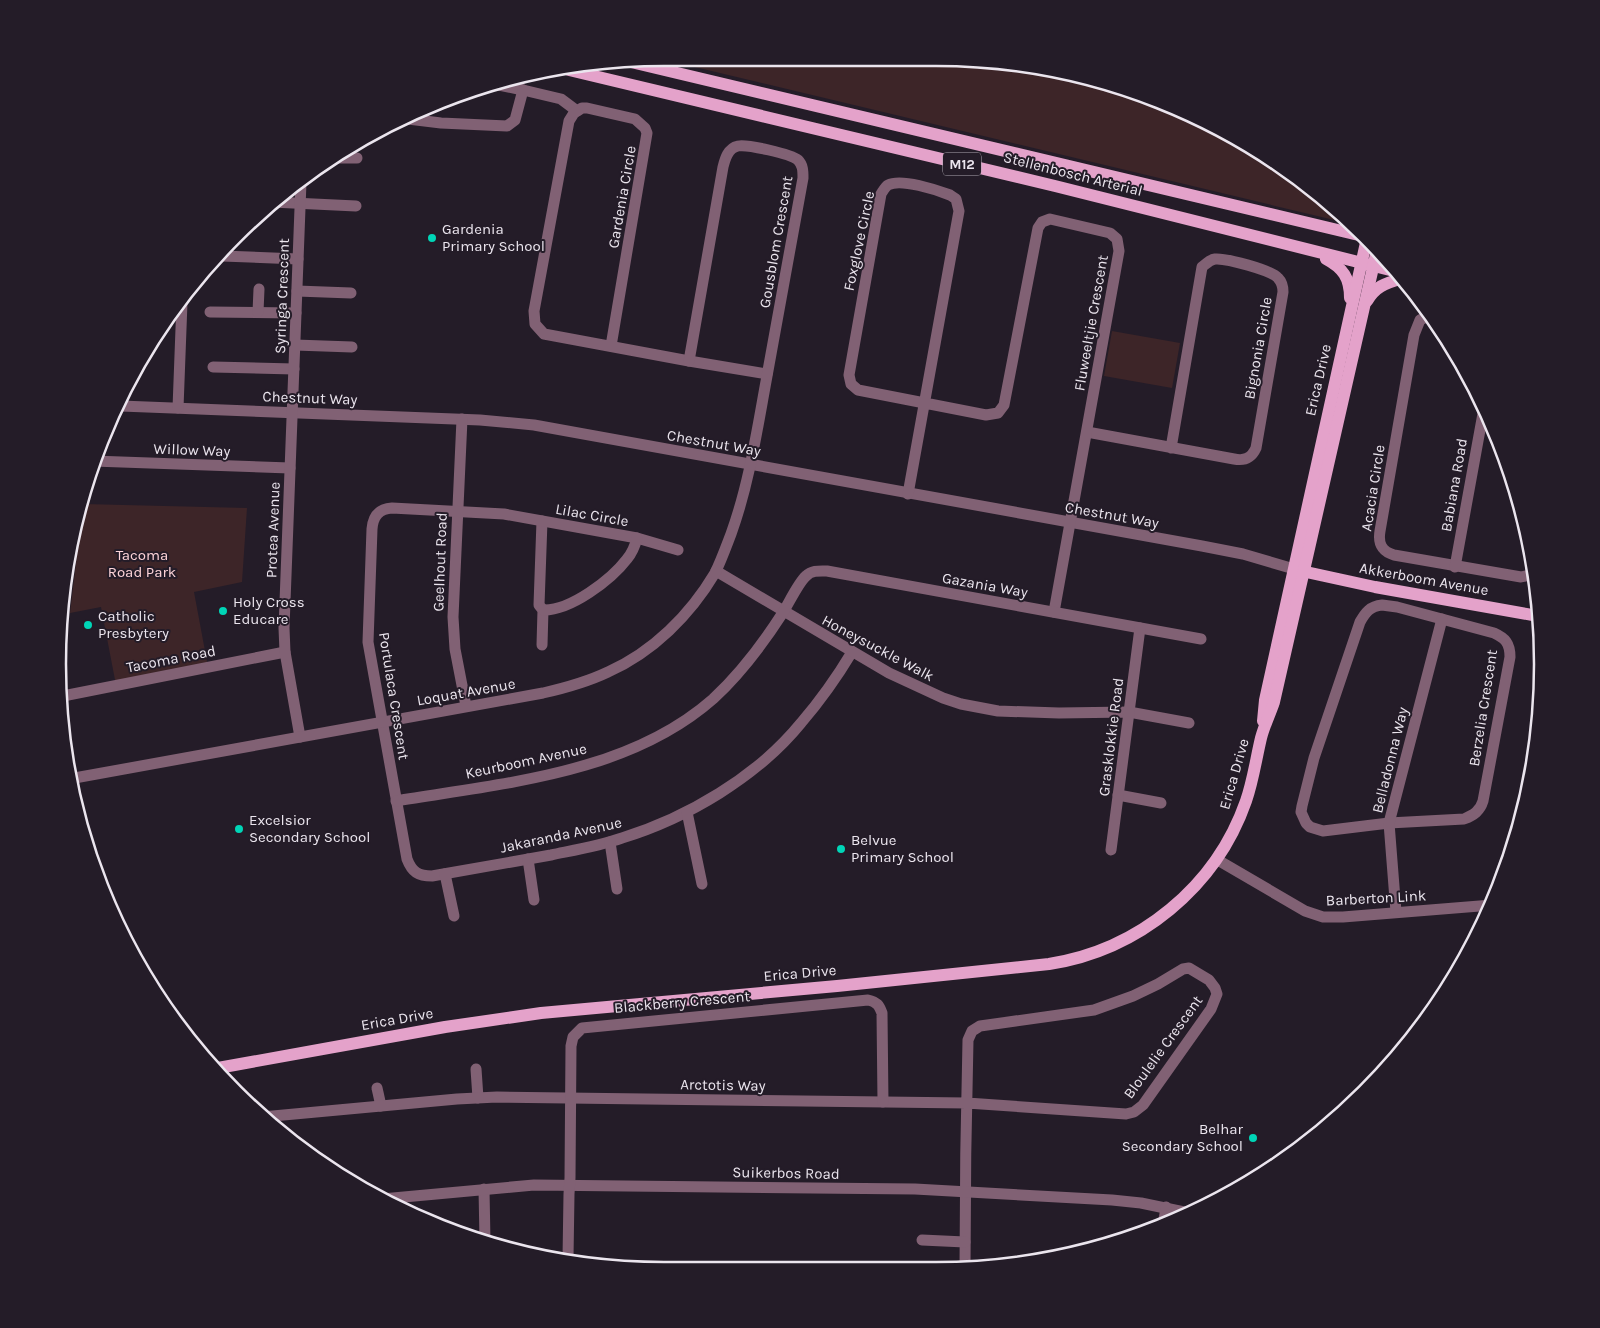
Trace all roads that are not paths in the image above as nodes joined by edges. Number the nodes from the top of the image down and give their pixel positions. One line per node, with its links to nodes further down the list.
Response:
1 (651, 67): 13 (main road, Stellenbosch Arterial / M12)
2 (578, 72): 14 (main road, Stellenbosch Arterial / M12)
3 (509, 87): 4 (street)
4 (522, 90): 5 (street); 6 (street)
5 (577, 111): 33 (street, Gardenia Circle); 33 (street)
6 (417, 120)
7 (346, 158): 8 (street)
8 (357, 158)
9 (301, 190): 11 (street, Syringa Crescent)
10 (285, 202): 11 (street)
11 (300, 203): 12 (street); 18 (street, Syringa Crescent)
12 (356, 206)
13 (1352, 234)
14 (1307, 250): 19 (main road, Stellenbosch Arterial / M12); 30 (main road)
15 (1367, 250): 19 (main road, Erica Drive)
16 (227, 256): 18 (street)
17 (1373, 256): 19 (main road, Erica Drive)
18 (298, 259): 23 (street, Syringa Crescent)
19 (1367, 264): 20 (main road, Stellenbosch Arterial / M12); 25 (main road, Erica Drive); 30 (main road, Erica Drive)
20 (1383, 268)
21 (1394, 281): 25 (main road)
22 (259, 289): 28 (street)
23 (297, 291): 24 (street); 29 (street, Syringa Crescent)
24 (351, 293)
25 (1363, 310): 57 (main road, Erica Drive)
26 (182, 312): 41 (street)
27 (210, 312): 28 (street)
28 (258, 312): 29 (street)
29 (296, 313): 32 (street, Syringa Crescent)
30 (1350, 313): 57 (main road, Erica Drive)
31 (1423, 318): 56 (street, Acacia Circle)
32 (295, 345): 34 (street); 37 (street, Syringa Crescent)
33 (611, 346): 35 (street)
34 (352, 347)
35 (689, 361): 38 (street); 38 (street, Gousblom Crescent)
36 (213, 367): 37 (street)
37 (294, 369): 42 (street, Syringa Crescent)
38 (767, 374): 48 (street, Gousblom Crescent)
39 (924, 403): 39 (street, Foxglove Circle); 45 (street, Fluweeltjie Crescent); 50 (street, Foxglove Circle)
40 (125, 406): 41 (street, Chestnut Way)
41 (178, 408): 42 (street, Chestnut Way)
42 (292, 412): 43 (street, Chestnut Way); 49 (street, Protea Avenue)
43 (462, 419): 48 (street, Chestnut Way); 51 (street, Geelhout Road)
44 (1482, 421): 56 (street, Babiana Road)
45 (1087, 432): 46 (street, Bignonia Circle); 53 (street, Fluweeltjie Crescent)
46 (1171, 448): 46 (street, Bignonia Circle)
47 (102, 462): 49 (street, Willow Way)
48 (750, 464): 50 (street, Chestnut Way); 58 (street, Loquat Avenue)
49 (290, 468): 68 (street, Protea Avenue)
50 (908, 494): 53 (street, Chestnut Way)
51 (457, 511): 52 (street, Lilac Circle); 71 (street, Geelhout Road); 73 (street, Portulaca Crescent)
52 (542, 520): 54 (street, Lilac Circle); 60 (street, Lilac Circle)
53 (1070, 523): 57 (street, Chestnut Way); 62 (street, Fluweeltjie Crescent)
54 (638, 538): 55 (street, Lilac Circle); 60 (street, Lilac Circle)
55 (678, 550)
56 (1455, 567): 59 (street, Acacia Circle)
57 (1299, 570): 63 (main road, Akkerboom Avenue); 85 (main road, Erica Drive)
58 (716, 571): 61 (street, Honeysuckle Walk); 71 (street, Loquat Avenue)
59 (1527, 576)
60 (543, 610): 67 (street, Lilac Circle)
61 (783, 612): 62 (street, Gazania Way); 69 (street, Honeysuckle Walk); 78 (street, Keurboom Avenue)
62 (1054, 612): 65 (street, Gazania Way)
63 (1531, 615)
64 (1442, 619): 81 (street, Belladonna Way); 81 (street, Berzelia Crescent); 81 (street, Berzelia Crescent)
65 (1140, 628): 66 (street, Gazania Way); 72 (street, Grasklokkie Road)
66 (1201, 639)
67 (542, 645)
68 (285, 652): 70 (street, Tacoma Road); 75 (street, Protea Avenue)
69 (852, 652): 72 (street, Honeysuckle Walk); 80 (street, Jakaranda Avenue)
70 (68, 695)
71 (466, 706): 73 (street, Loquat Avenue)
72 (1129, 712): 74 (street, Honeysuckle Walk); 77 (street, Grasklokkie Road)
73 (382, 722): 75 (street, Loquat Avenue); 78 (street, Portulaca Crescent)
74 (1189, 723)
75 (300, 737): 76 (street, Loquat Avenue)
76 (77, 777)
77 (1118, 795): 79 (street); 83 (street, Grasklokkie Road)
78 (396, 801): 86 (street, Portulaca Crescent)
79 (1161, 803)
80 (687, 812): 82 (street, Jakaranda Avenue); 88 (street)
81 (1389, 823): 92 (street, Belladonna Way)
82 (610, 842): 84 (street, Jakaranda Avenue); 89 (street)
83 (1112, 850)
84 (528, 859): 87 (street, Jakaranda Avenue); 90 (street)
85 (1216, 859): 92 (street, Barberton Link); 94 (main road, Erica Drive)
86 (415, 873): 87 (street, Jakaranda Avenue)
87 (445, 874): 93 (street)
88 (702, 884)
89 (617, 889)
90 (534, 900)
91 (1482, 906): 92 (street, Barberton Link)
92 (1396, 912)
93 (454, 916)
94 (223, 1067)
95 (476, 1069): 97 (street)
96 (377, 1088): 101 (street)
97 (478, 1098): 98 (street, Arctotis Way); 101 (street, Arctotis Way)
98 (571, 1098): 99 (street, Arctotis Way); 99 (street, Blackberry Crescent); 103 (street)
99 (883, 1102): 100 (street, Arctotis Way)
100 (967, 1103): 100 (street, Bloulelie Crescent); 105 (street, Bloulelie Crescent)
101 (380, 1106): 102 (street, Arctotis Way)
102 (274, 1116)
103 (569, 1186): 104 (street, Suikerbos Road); 105 (street, Suikerbos Road); 113 (street)
104 (484, 1189): 106 (street, Suikerbos Road); 110 (street)
105 (966, 1191): 107 (street, Suikerbos Road); 112 (street, Bloulelie Crescent)
106 (395, 1198)
107 (1166, 1207): 108 (street, Suikerbos Road); 109 (street)
108 (1178, 1210)
109 (1165, 1216)
110 (484, 1234)
111 (922, 1240): 112 (street)
112 (965, 1242): 114 (street, Bloulelie Crescent)
113 (568, 1254)
114 (965, 1261)

